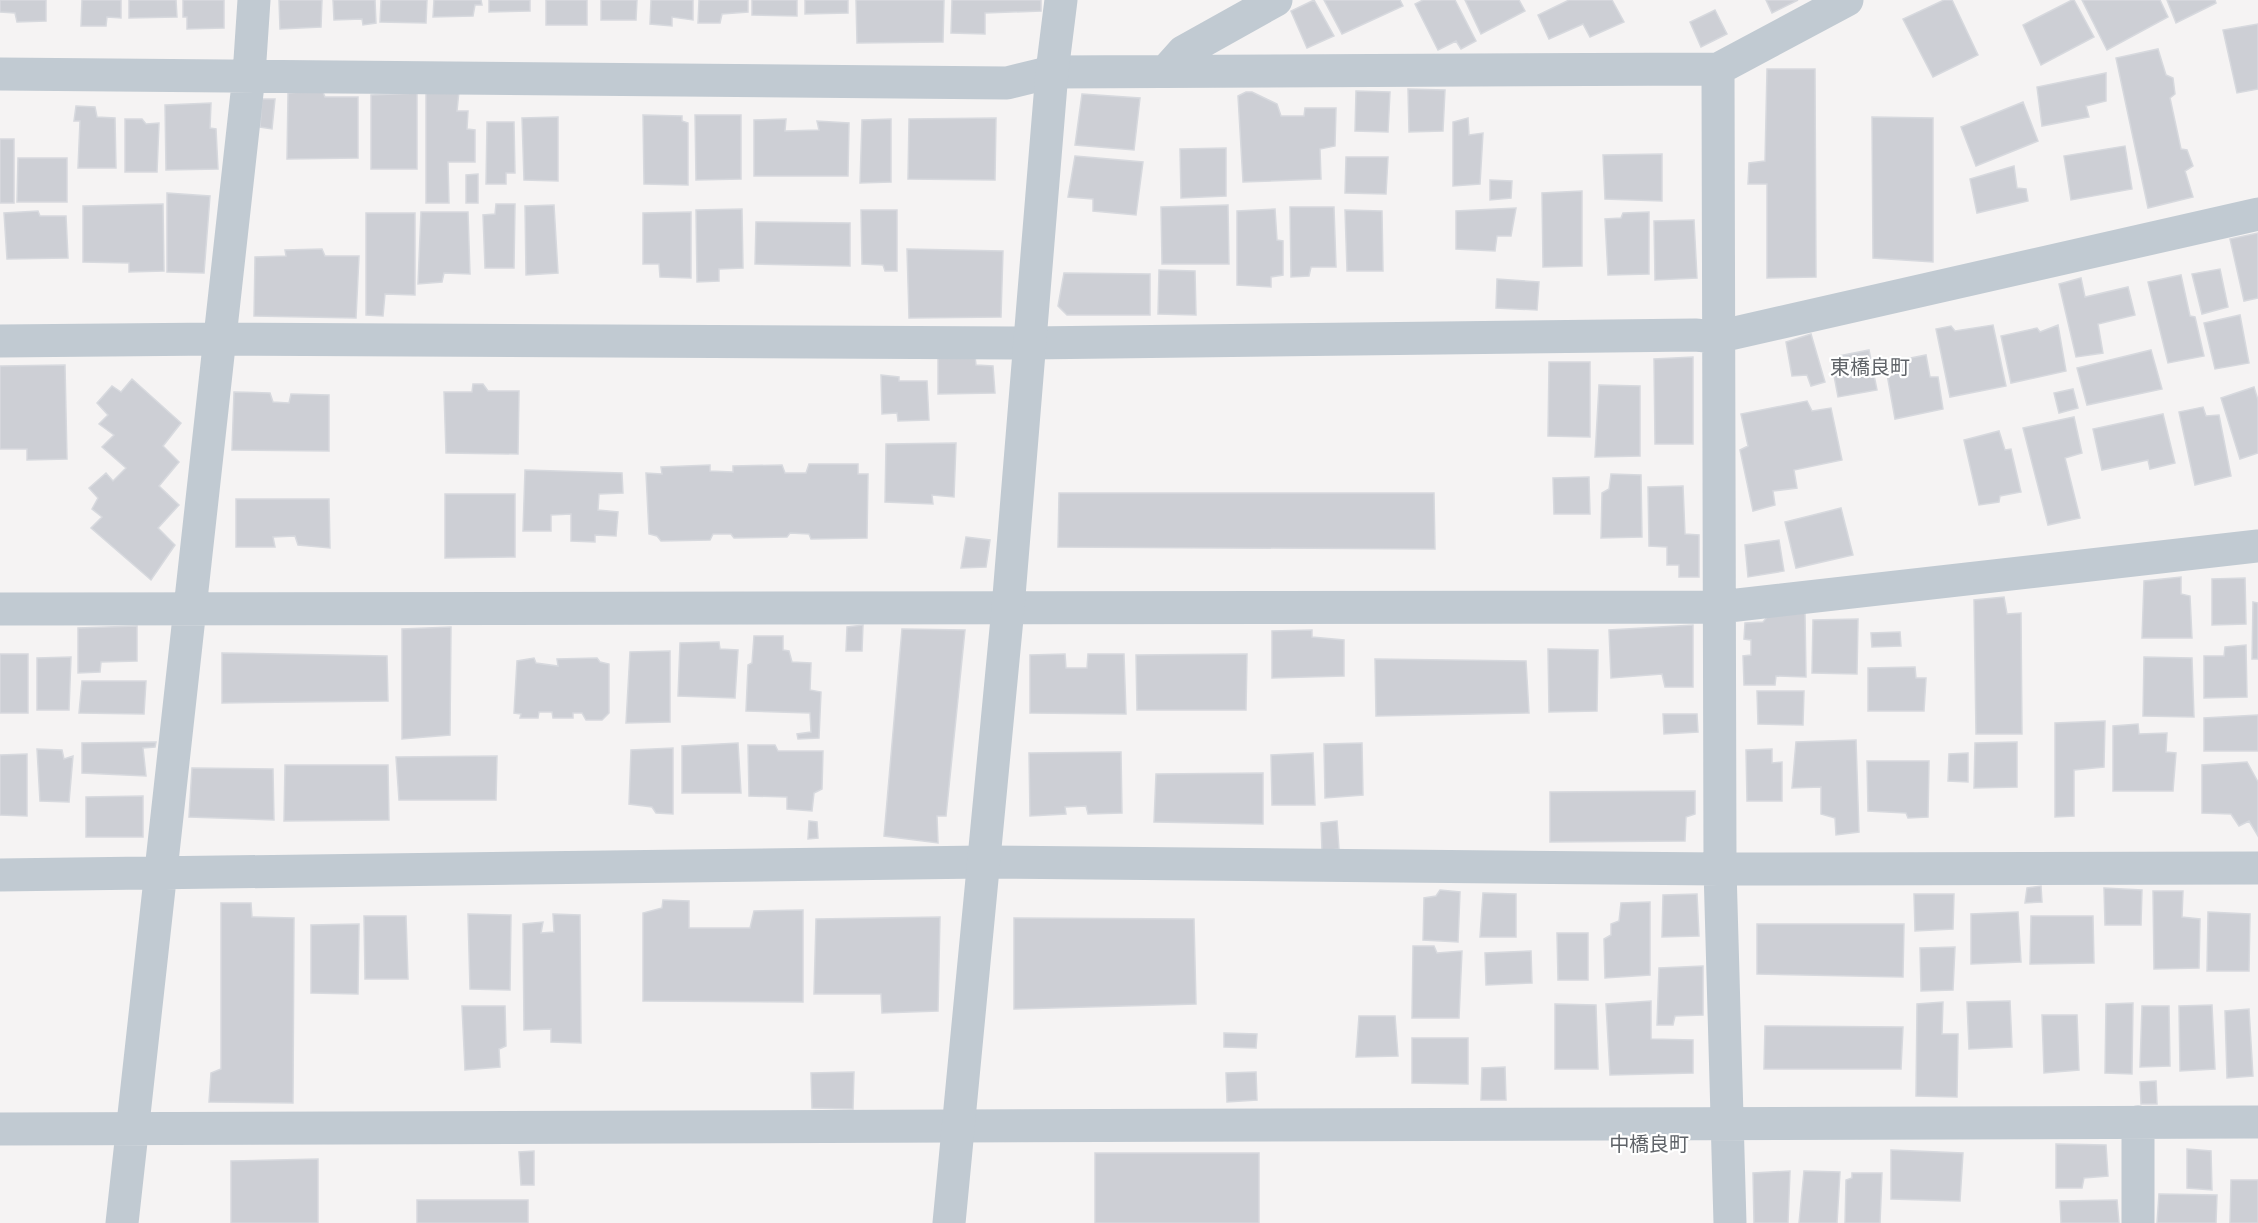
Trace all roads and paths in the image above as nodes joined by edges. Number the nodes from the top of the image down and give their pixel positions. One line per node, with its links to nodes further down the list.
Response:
1 (254, 0): 9 (street)
2 (1060, 0): 7 (street)
3 (1276, 0): 6 (street)
4 (1847, 0): 5 (street)
5 (1718, 69): 6 (street); 11 (street)
6 (1166, 71): 7 (street)
7 (1052, 72): 9 (street); 14 (street)
8 (0, 74): 9 (street)
9 (249, 75): 12 (street)
10 (2258, 214): 11 (street)
11 (1717, 337): 14 (street); 16 (street)
12 (218, 339): 13 (street); 14 (street); 19 (street)
13 (0, 341)
14 (1030, 343): 17 (street)
15 (2258, 546): 16 (street)
16 (1720, 607): 17 (street); 22 (street)
17 (1008, 608): 19 (street); 20 (street)
18 (0, 609): 19 (street)
19 (188, 609): 23 (street)
20 (982, 862): 22 (street); 23 (street); 28 (street)
21 (2258, 868): 22 (street)
22 (1720, 869): 25 (street)
23 (160, 874): 24 (street); 30 (street)
24 (0, 875)
25 (1726, 1122): 26 (street); 28 (street); 33 (street)
26 (2138, 1122): 27 (street); 34 (street)
27 (2258, 1122)
28 (958, 1125): 30 (street); 32 (street)
29 (0, 1129): 30 (street)
30 (132, 1130): 31 (street)
31 (122, 1223)
32 (949, 1223)
33 (1730, 1223)
34 (2138, 1223)

